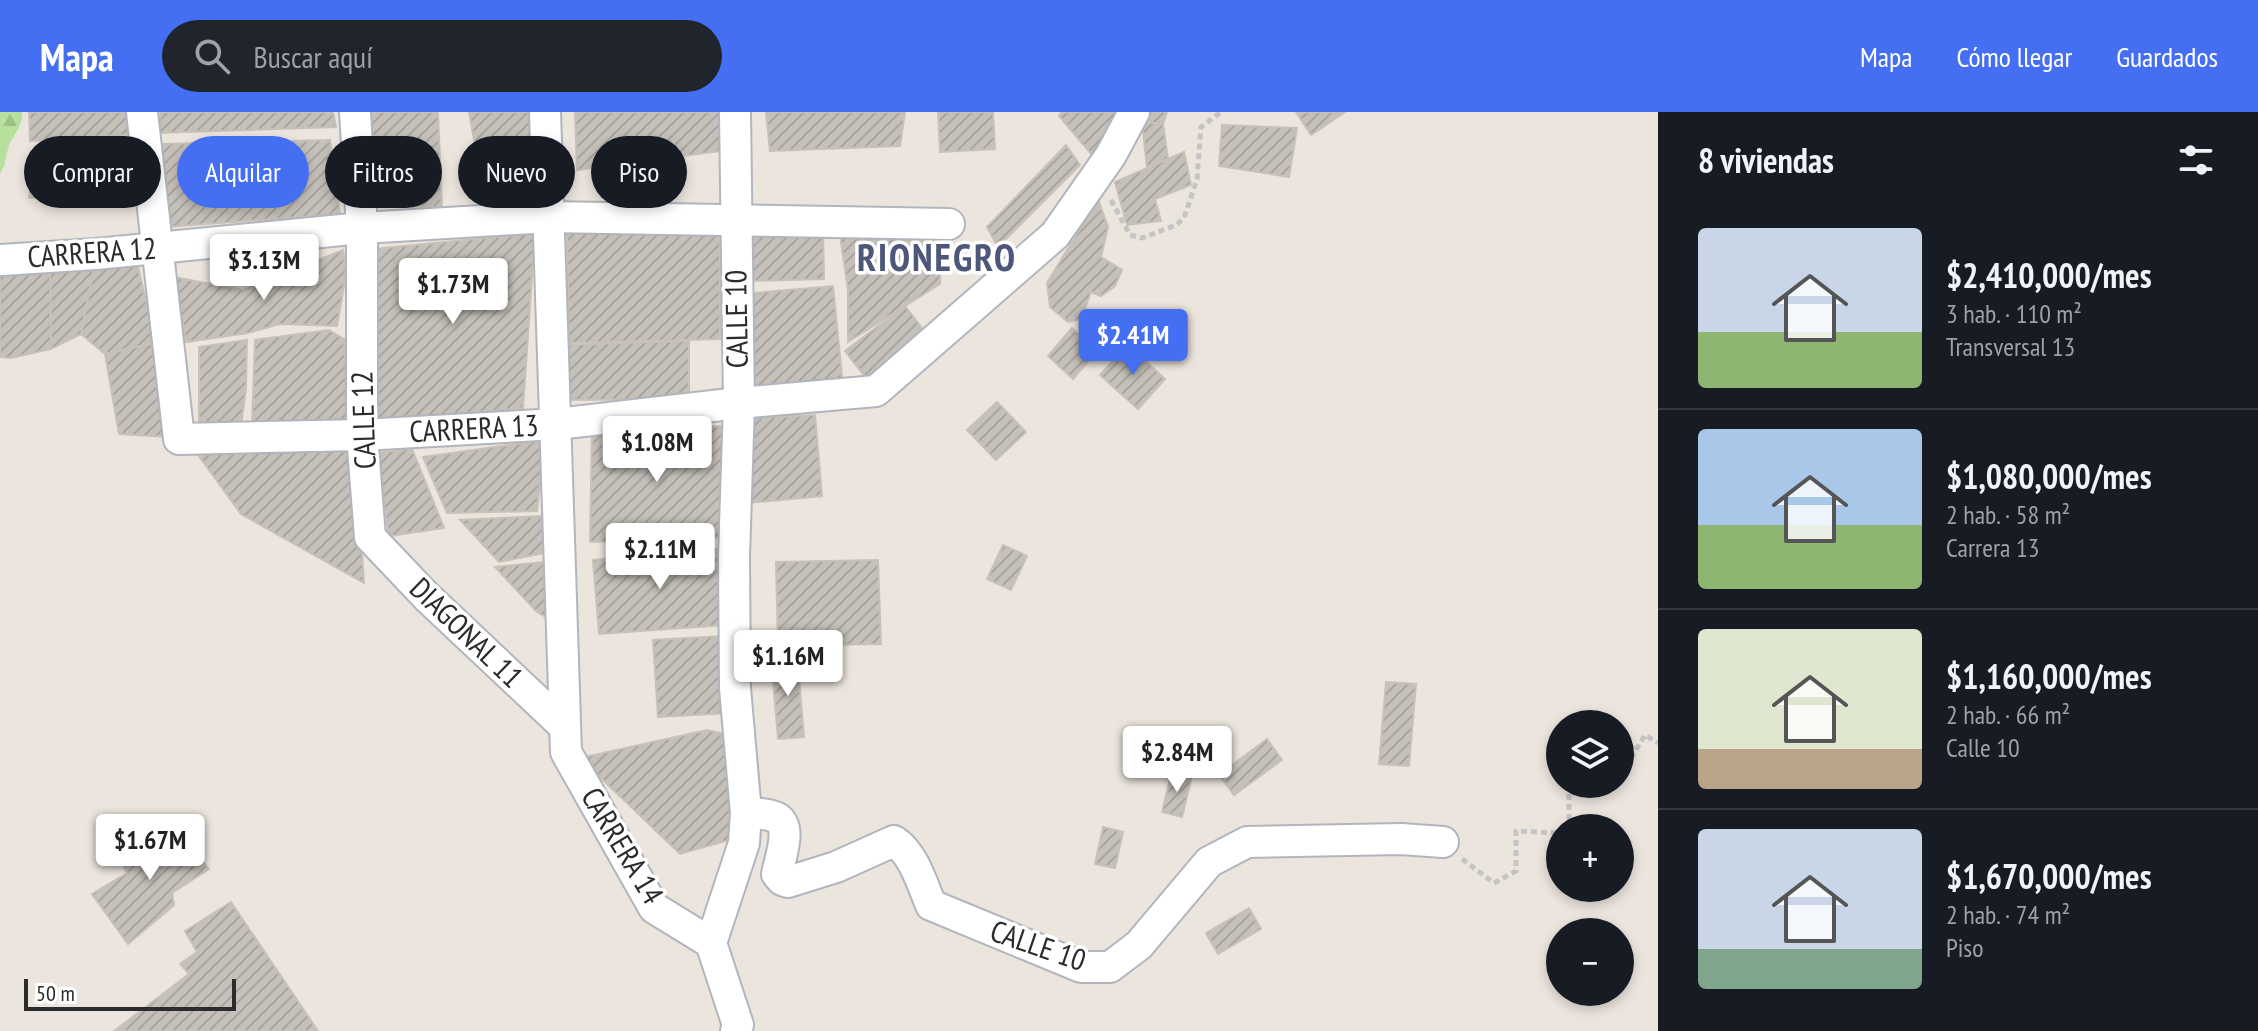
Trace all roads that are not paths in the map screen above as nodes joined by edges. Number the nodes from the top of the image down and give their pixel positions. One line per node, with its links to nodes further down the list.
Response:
1 (142, 112): 10 (street)
2 (355, 112): 9 (street, CALLE 12)
3 (545, 112): 6 (street, CARRERA 14)
4 (735, 112): 7 (street, CALLE 10)
5 (1134, 112): 12 (street, CARRERA 13)
6 (550, 217): 7 (street, CARRERA 12); 9 (street, CARRERA 12); 13 (street, CARRERA 14)
7 (735, 220): 8 (street, CARRERA 12); 12 (street, CALLE 10)
8 (949, 224)
9 (362, 228): 10 (street, CARRERA 12); 14 (street, CALLE 12)
10 (158, 248): 11 (street, CARRERA 12); 14 (street, CARRERA 13)
11 (1, 260)
12 (739, 403): 13 (street, CARRERA 13); 17 (street, CALLE 10)
13 (557, 424): 14 (street, CARRERA 13); 16 (street, CARRERA 14)
14 (362, 435): 15 (street, CALLE 12)
15 (370, 537): 16 (street, DIAGONAL 11)
16 (564, 726): 19 (street, CARRERA 14)
17 (746, 813): 18 (street, CALLE 10); 19 (street, CALLE 10)
18 (1443, 842)
19 (711, 943): 20 (street)
20 (736, 1031)

